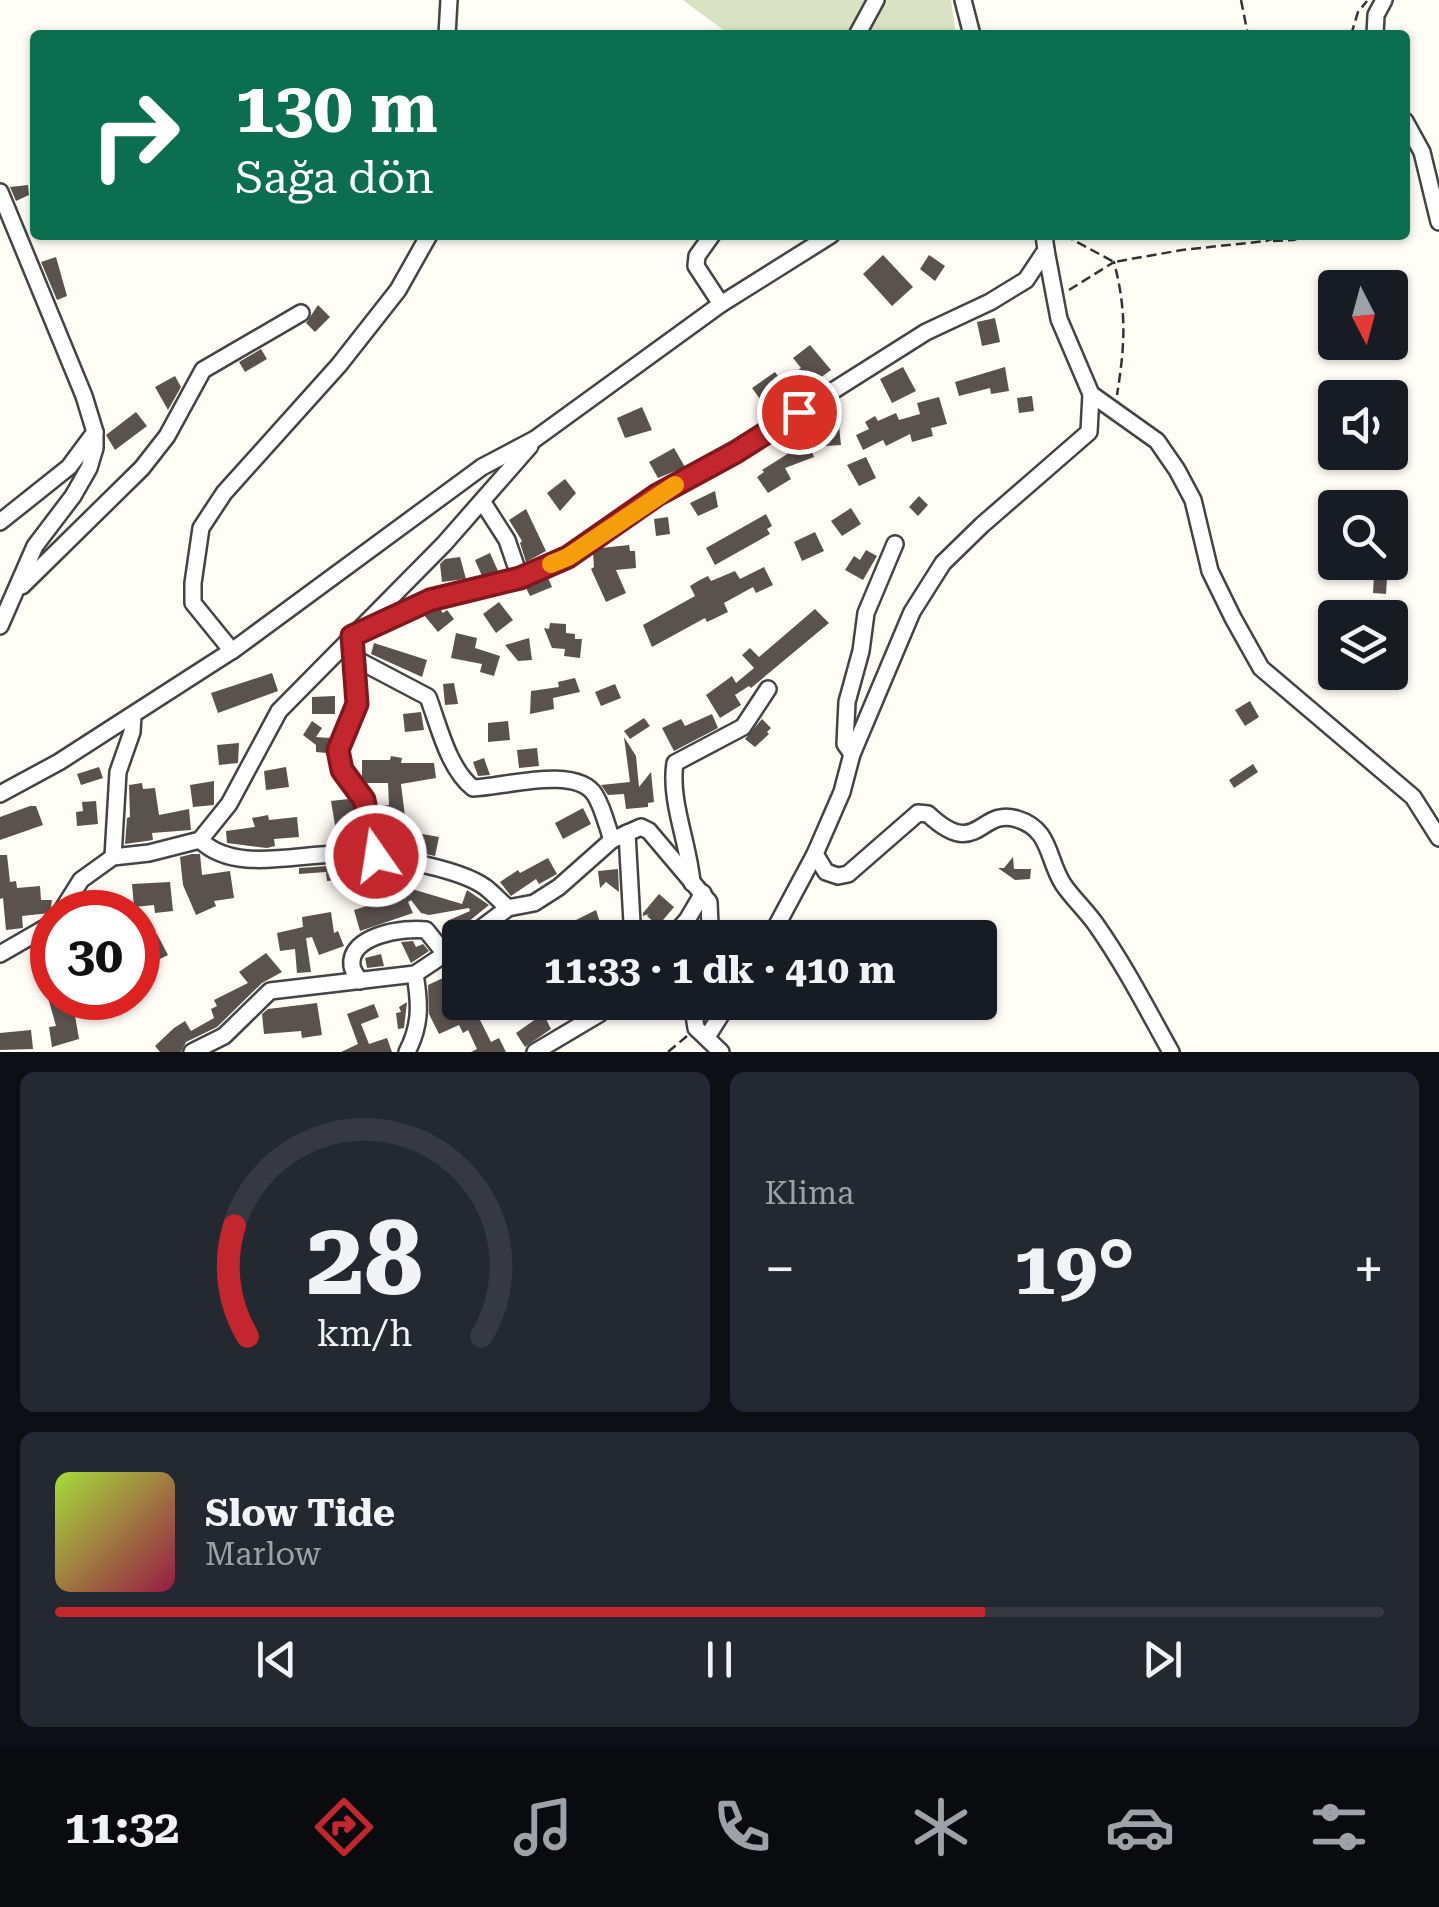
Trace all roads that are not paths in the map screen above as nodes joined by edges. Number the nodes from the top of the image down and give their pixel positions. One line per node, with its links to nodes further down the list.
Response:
1 (449, 0): 5 (street)
2 (876, 0): 6 (street)
3 (963, 0): 7 (street)
4 (1384, 0): 8 (street)
5 (447, 30)
6 (860, 30)
7 (969, 30)
8 (1375, 30)
9 (1410, 130): 11 (street)
10 (0, 192): 19 (street)
11 (1439, 222)
12 (427, 240): 28 (street)
13 (708, 240): 16 (street)
14 (823, 240): 16 (street)
15 (1045, 243): 18 (street); 24 (street)
16 (721, 304): 20 (street)
17 (302, 313): 25 (street)
18 (1091, 394): 32 (street); 35 (street)
19 (95, 432): 22 (street); 25 (street)
20 (536, 439): 21 (street); 28 (street)
21 (482, 501): 24 (street); 27 (street)
22 (0, 522)
23 (895, 544): 32 (street)
24 (520, 578): 27 (street)
25 (15, 592): 26 (street)
26 (0, 626)
27 (352, 636): 29 (street); 36 (street)
28 (232, 651): 31 (street)
29 (354, 658): 34 (street); 38 (street)
30 (768, 689): 40 (street)
31 (133, 715): 33 (street); 39 (street)
32 (852, 754): 37 (street)
33 (0, 794)
34 (620, 837): 40 (street); 42 (street); 44 (street)
35 (1439, 838)
36 (200, 840): 38 (street); 39 (street)
37 (816, 854): 47 (street); 64 (street)
38 (376, 856): 42 (street)
39 (113, 857): 41 (street)
40 (698, 888): 45 (street); 46 (street)
41 (74, 890)
42 (508, 908): 43 (street)
43 (492, 920)
44 (632, 920)
45 (688, 920)
46 (710, 920)
47 (780, 920)
48 (30, 937): 50 (street)
49 (442, 950): 53 (street)
50 (0, 954)
51 (442, 958): 52 (street)
52 (416, 974): 53 (street); 61 (street)
53 (360, 981): 58 (street)
54 (589, 1020): 62 (street)
55 (698, 1020): 57 (street)
56 (713, 1020): 57 (street)
57 (702, 1033): 63 (street)
58 (224, 1036): 59 (street); 60 (street)
59 (192, 1052)
60 (234, 1052)
61 (407, 1052)
62 (534, 1052)
63 (722, 1052)
64 (1171, 1052)

